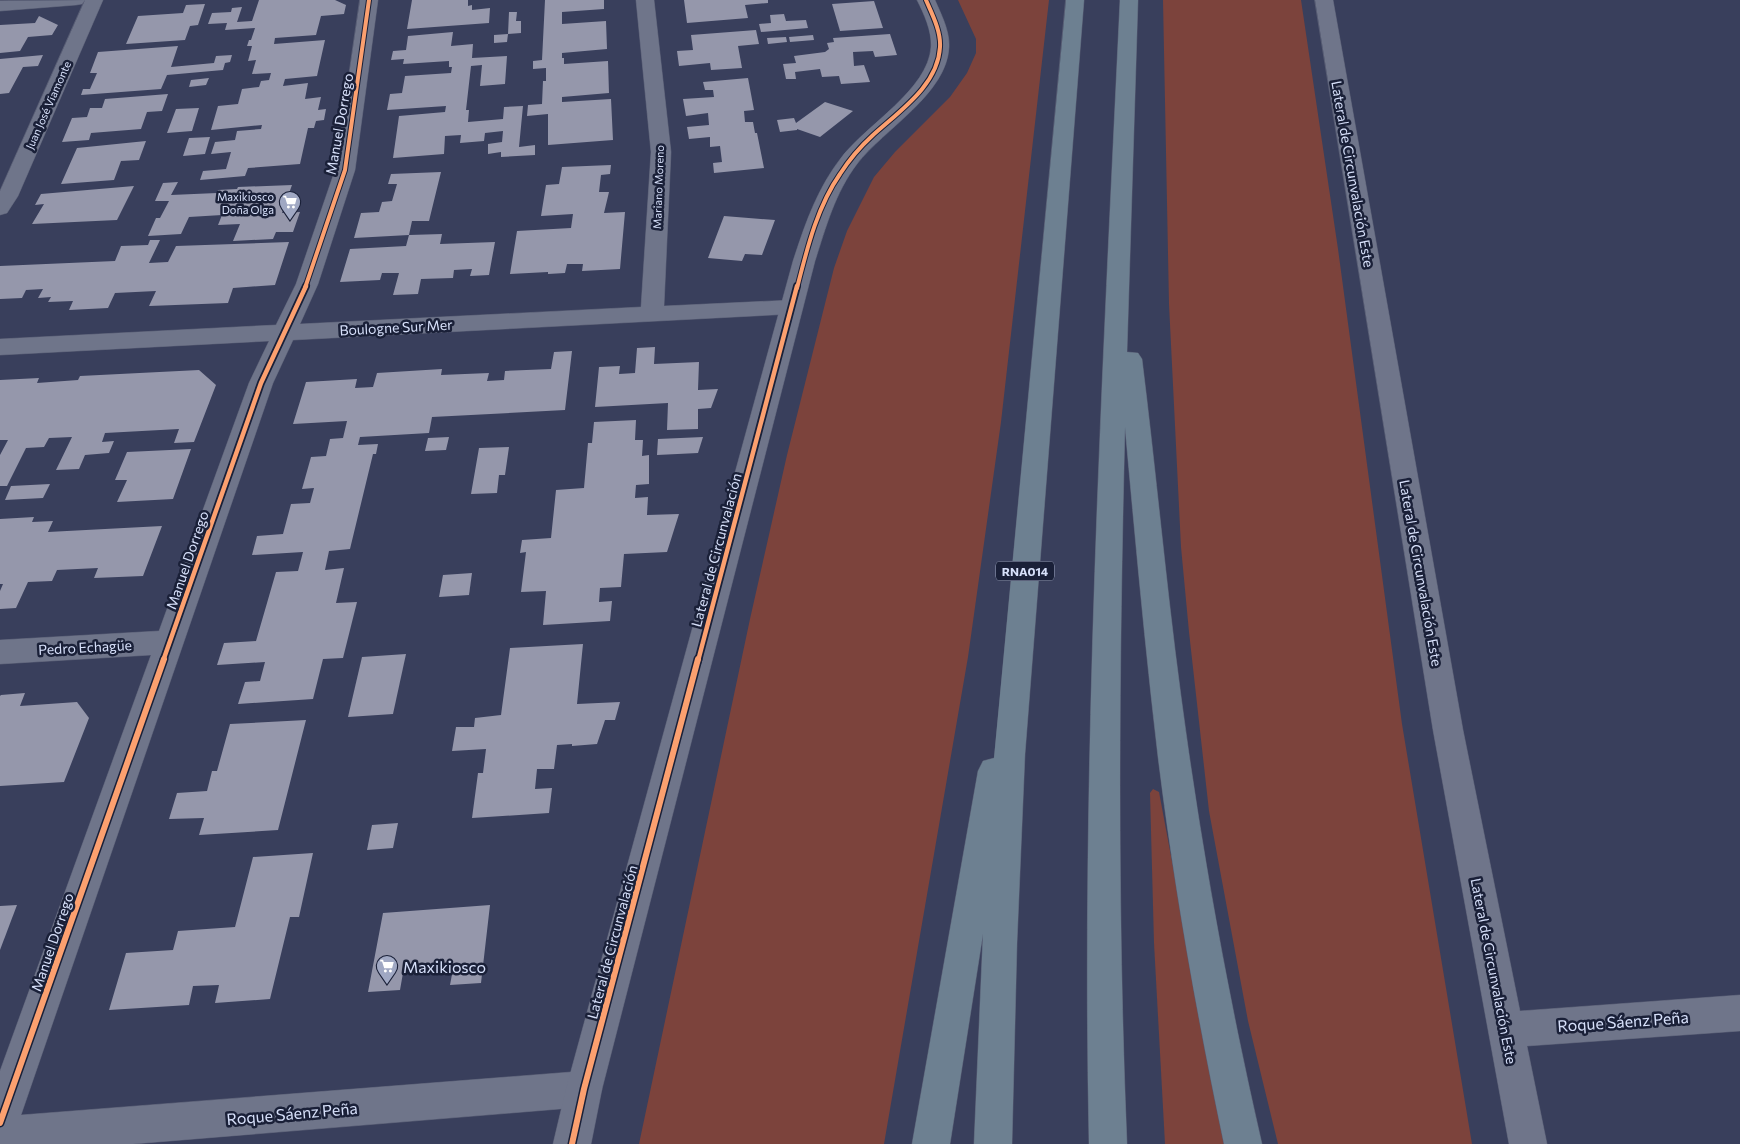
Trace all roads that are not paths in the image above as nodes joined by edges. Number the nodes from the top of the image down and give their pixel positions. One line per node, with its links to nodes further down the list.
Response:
1 (76, 0): 9 (street)
2 (94, 0): 10 (street, Juan José Viamonte)
3 (370, 0): 14 (street, Manuel Dorrego)
4 (644, 0): 13 (street, Mariano Moreno)
5 (926, 0): 12 (street, Lateral de Circunvalación)
6 (1075, 0): 16 (highway, RNA014)
7 (1129, 0): 11 (highway)
8 (1324, 0): 20 (street, Lateral de Circunvalación Este)
9 (0, 6)
10 (0, 209)
11 (1119, 264): 27 (highway); 28 (highway)
12 (792, 307): 13 (street, Boulogne Sur Mer); 21 (street, Lateral de Circunvalación)
13 (652, 314): 14 (street, Boulogne Sur Mer)
14 (284, 333): 15 (street, Boulogne Sur Mer); 17 (street, Manuel Dorrego)
15 (0, 347)
16 (1022, 611): 25 (highway); 26 (highway, RNA014)
17 (170, 642): 18 (street, Pedro Echagüe); 22 (street, Manuel Dorrego)
18 (0, 652)
19 (1740, 1013): 20 (street, Roque Sáenz Peña)
20 (1505, 1030): 29 (street, Lateral de Circunvalación Este)
21 (584, 1089): 23 (street, Roque Sáenz Peña); 24 (street, Lateral de Circunvalación)
22 (0, 1123)
23 (0, 1136)
24 (572, 1144)
25 (931, 1144)
26 (993, 1144)
27 (1108, 1144)
28 (1243, 1144)
29 (1528, 1144)

